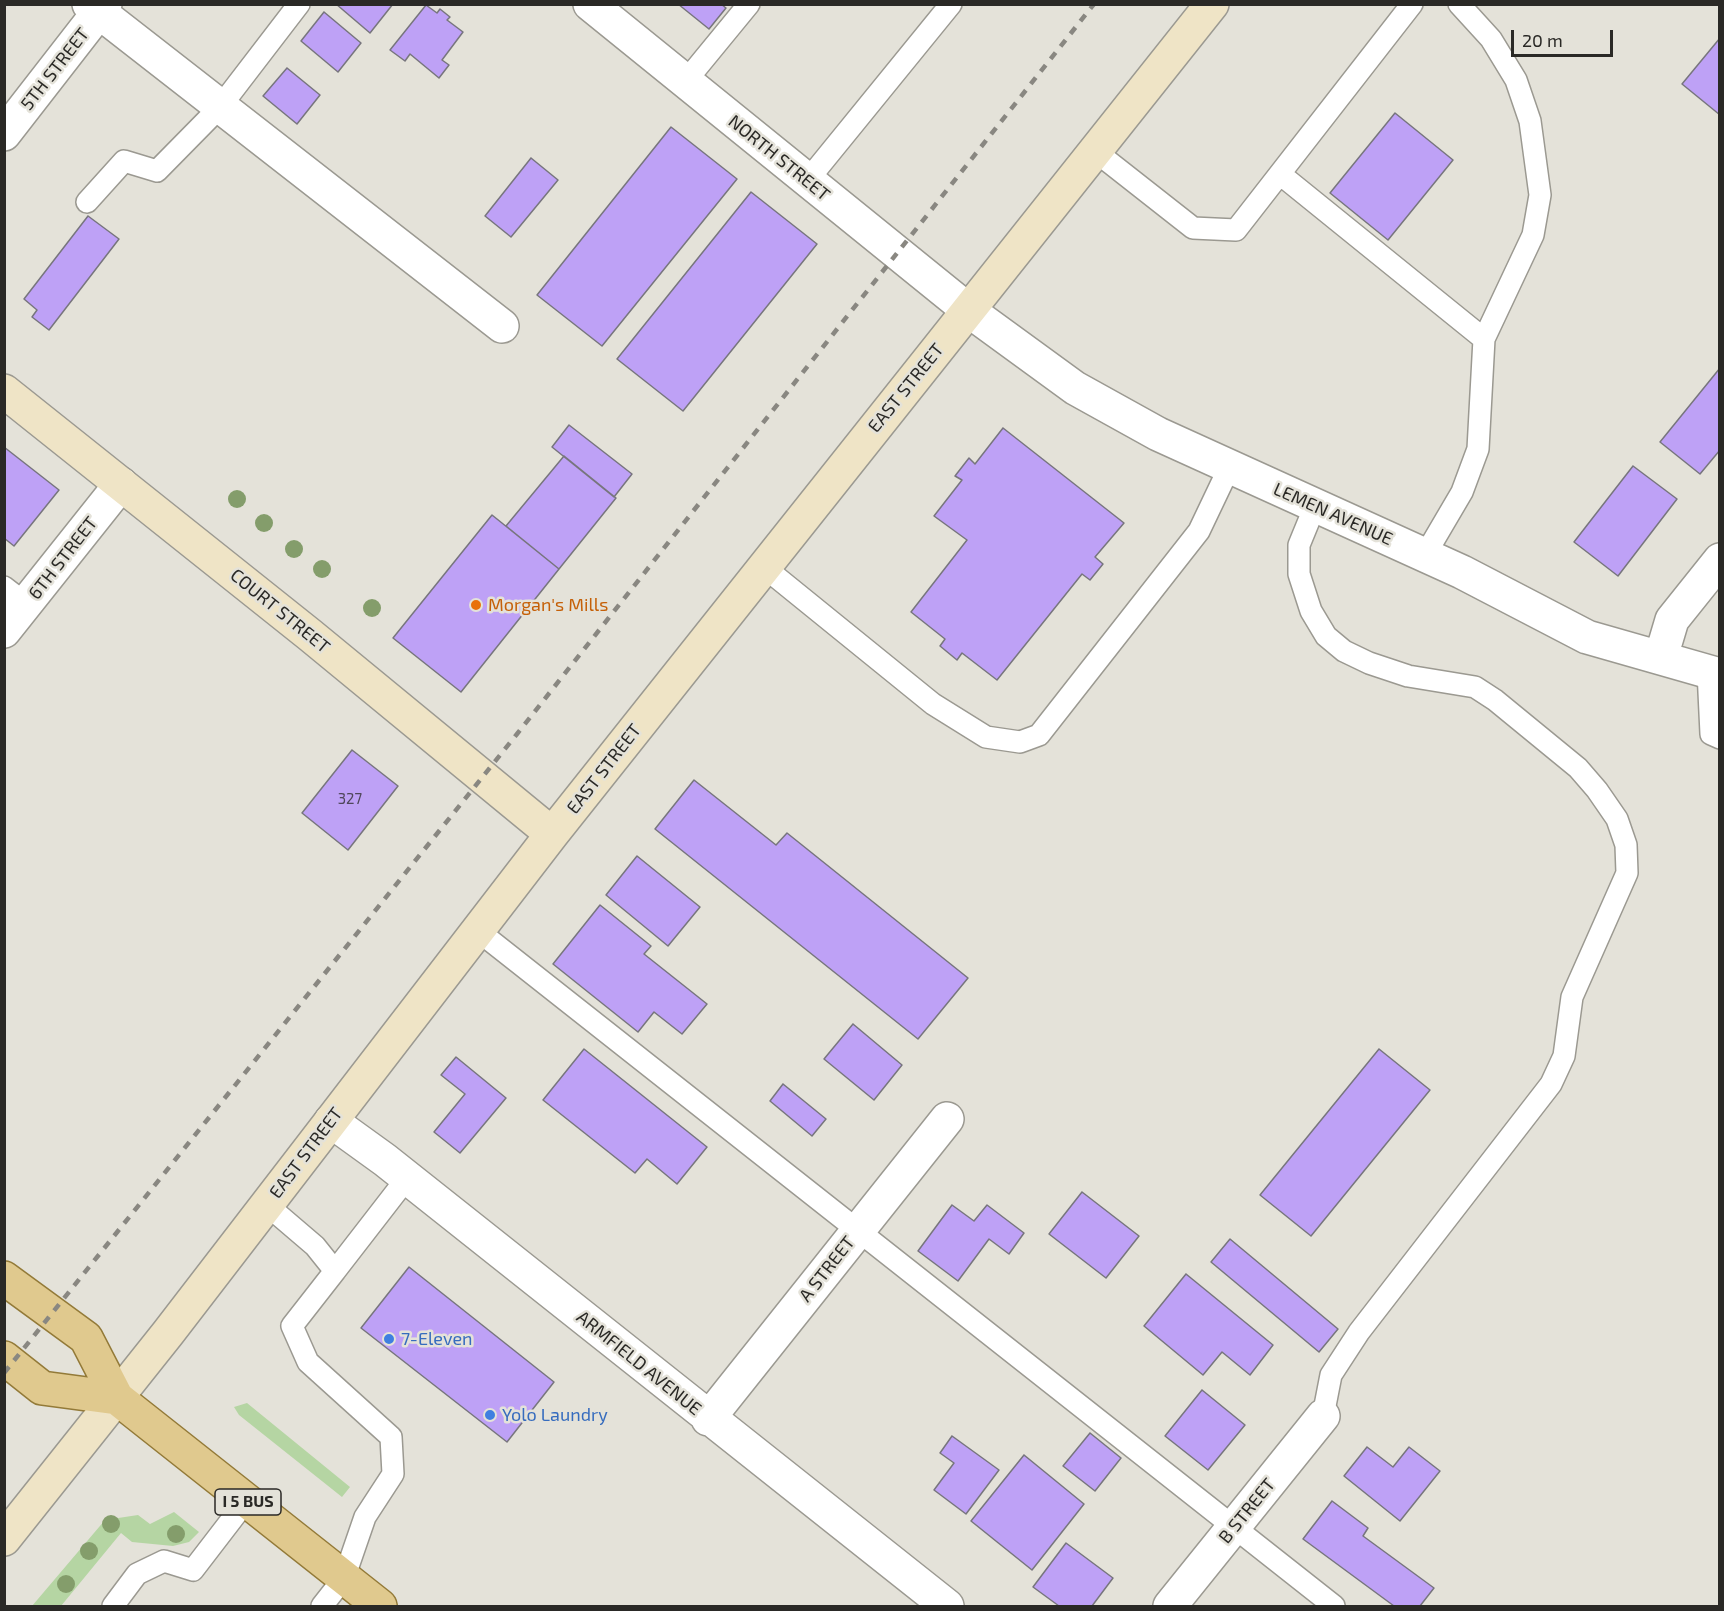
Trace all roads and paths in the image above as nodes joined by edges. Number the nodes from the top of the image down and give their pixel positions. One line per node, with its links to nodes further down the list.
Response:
1 (299, 4): 10 (lane)
2 (590, 4): 9 (street, NORTH STREET)
3 (749, 4): 9 (lane)
4 (951, 4): 14 (lane)
5 (1212, 4): 12 (main road, EAST STREET)
6 (1412, 4): 13 (lane)
7 (1459, 4): 18 (lane)
8 (98, 7): 10 (street); 11 (street, 5TH STREET)
9 (685, 82): 14 (street, NORTH STREET)
10 (219, 107): 15 (lane); 17 (street)
11 (4, 134)
12 (1095, 151): 13 (lane); 16 (main road, EAST STREET)
13 (1280, 174): 18 (lane)
14 (807, 181): 16 (street, NORTH STREET)
15 (87, 202)
16 (968, 310): 20 (street, LEMEN AVENUE); 25 (main road, EAST STREET)
17 (502, 326)
18 (1484, 339): 23 (lane)
19 (4, 391): 21 (main road, COURT STREET)
20 (1229, 468): 22 (street, LEMEN AVENUE); 25 (lane)
21 (121, 484): 26 (street, 6TH STREET); 31 (main road, COURT STREET)
22 (1315, 506): 23 (street, LEMEN AVENUE); 42 (lane)
23 (1425, 555): 28 (street, LEMEN AVENUE)
24 (1719, 560): 28 (street)
25 (764, 567): 31 (main road, EAST STREET)
26 (15, 595): 27 (street, 6TH STREET)
27 (4, 632)
28 (1661, 657): 29 (street, LEMEN AVENUE)
29 (1714, 673): 30 (lane)
30 (1719, 738)
31 (552, 834): 32 (main road, EAST STREET)
32 (477, 930): 34 (main road, EAST STREET); 37 (lane)
33 (947, 1119): 37 (street, A STREET)
34 (331, 1121): 35 (street, ARMFIELD AVENUE); 36 (main road, EAST STREET)
35 (407, 1178): 38 (lane); 43 (street, ARMFIELD AVENUE)
36 (267, 1205): 38 (lane); 41 (main road, EAST STREET)
37 (858, 1230): 43 (street, A STREET); 45 (lane)
38 (335, 1271): 47 (lane)
39 (4, 1278): 41 (main road, I 5 BUS)
40 (4, 1358): 41 (main road)
41 (117, 1398): 44 (main road, I 5 BUS); 46 (main road, EAST STREET)
42 (1323, 1416): 45 (street, B STREET)
43 (708, 1419): 51 (street, ARMFIELD AVENUE)
44 (246, 1501): 47 (main road, I 5 BUS); 48 (lane)
45 (1234, 1527): 52 (street, B STREET); 53 (lane)
46 (4, 1539)
47 (344, 1578): 49 (lane); 50 (main road, I 5 BUS)
48 (113, 1606)
49 (322, 1606)
50 (380, 1606)
51 (946, 1606)
52 (1170, 1606)
53 (1334, 1606)

